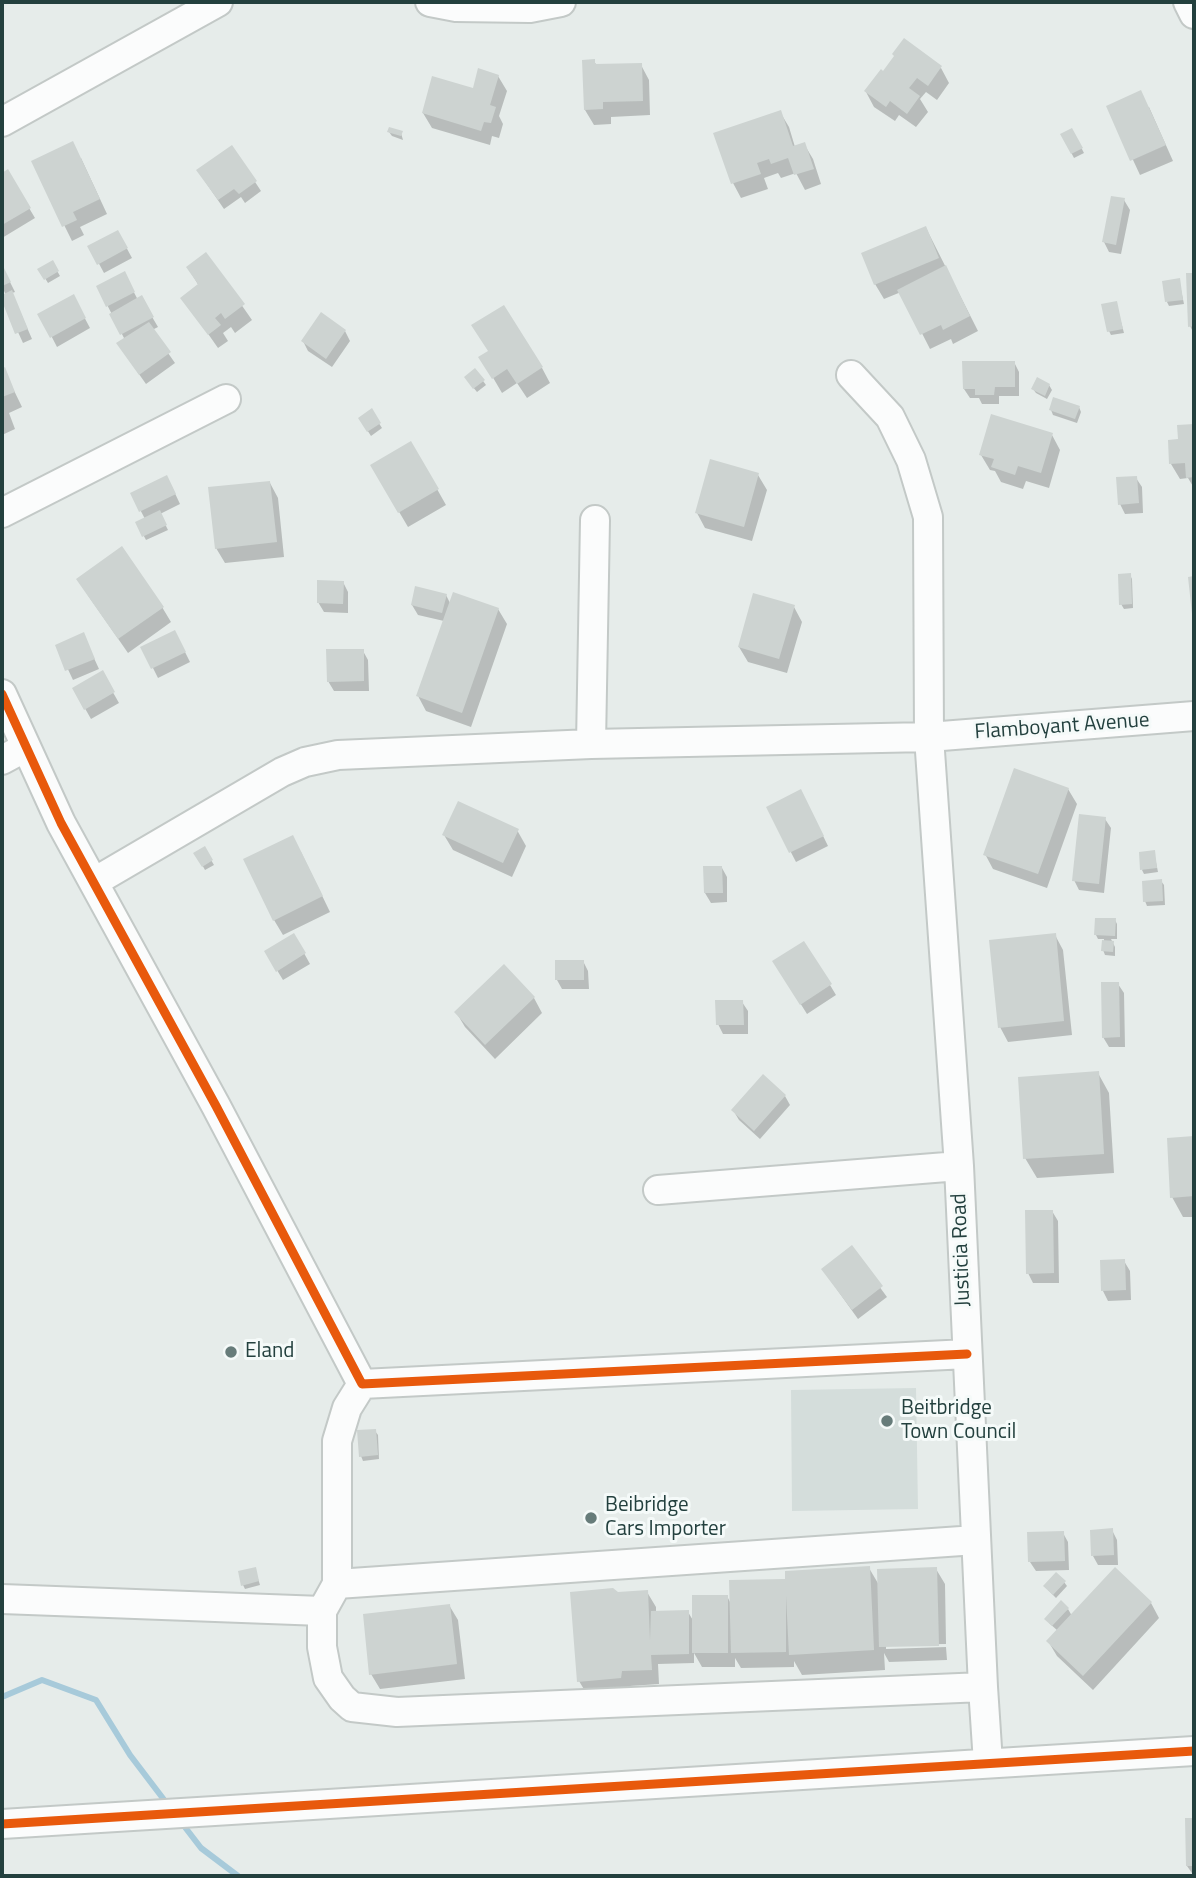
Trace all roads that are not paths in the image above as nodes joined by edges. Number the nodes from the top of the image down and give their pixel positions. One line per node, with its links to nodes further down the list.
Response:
1 (218, 2): 6 (street)
2 (430, 2): 3 (street)
3 (561, 2)
4 (1188, 2): 5 (street)
5 (1194, 14)
6 (2, 122)
7 (851, 375): 13 (street, Justicia Road)
8 (226, 399): 9 (street)
9 (2, 513)
10 (595, 520): 14 (street)
11 (2, 694): 15 (street)
12 (1194, 716): 13 (street, Flamboyant Avenue)
13 (929, 737): 14 (street, Flamboyant Avenue); 17 (street, Justicia Road)
14 (591, 744): 16 (street, Flamboyant Avenue)
15 (14, 753): 16 (street)
16 (94, 882): 20 (street)
17 (959, 1166): 18 (street); 19 (street, Justicia Road)
18 (658, 1190)
19 (967, 1354): 20 (street); 21 (street, Justicia Road)
20 (362, 1384): 22 (street)
21 (976, 1540): 22 (street); 25 (street, Justicia Road)
22 (337, 1584): 24 (street)
23 (2, 1599): 24 (street)
24 (323, 1611): 25 (street)
25 (983, 1687): 27 (street, Justicia Road)
26 (1194, 1751): 27 (street)
27 (988, 1763): 28 (street)
28 (2, 1824)

